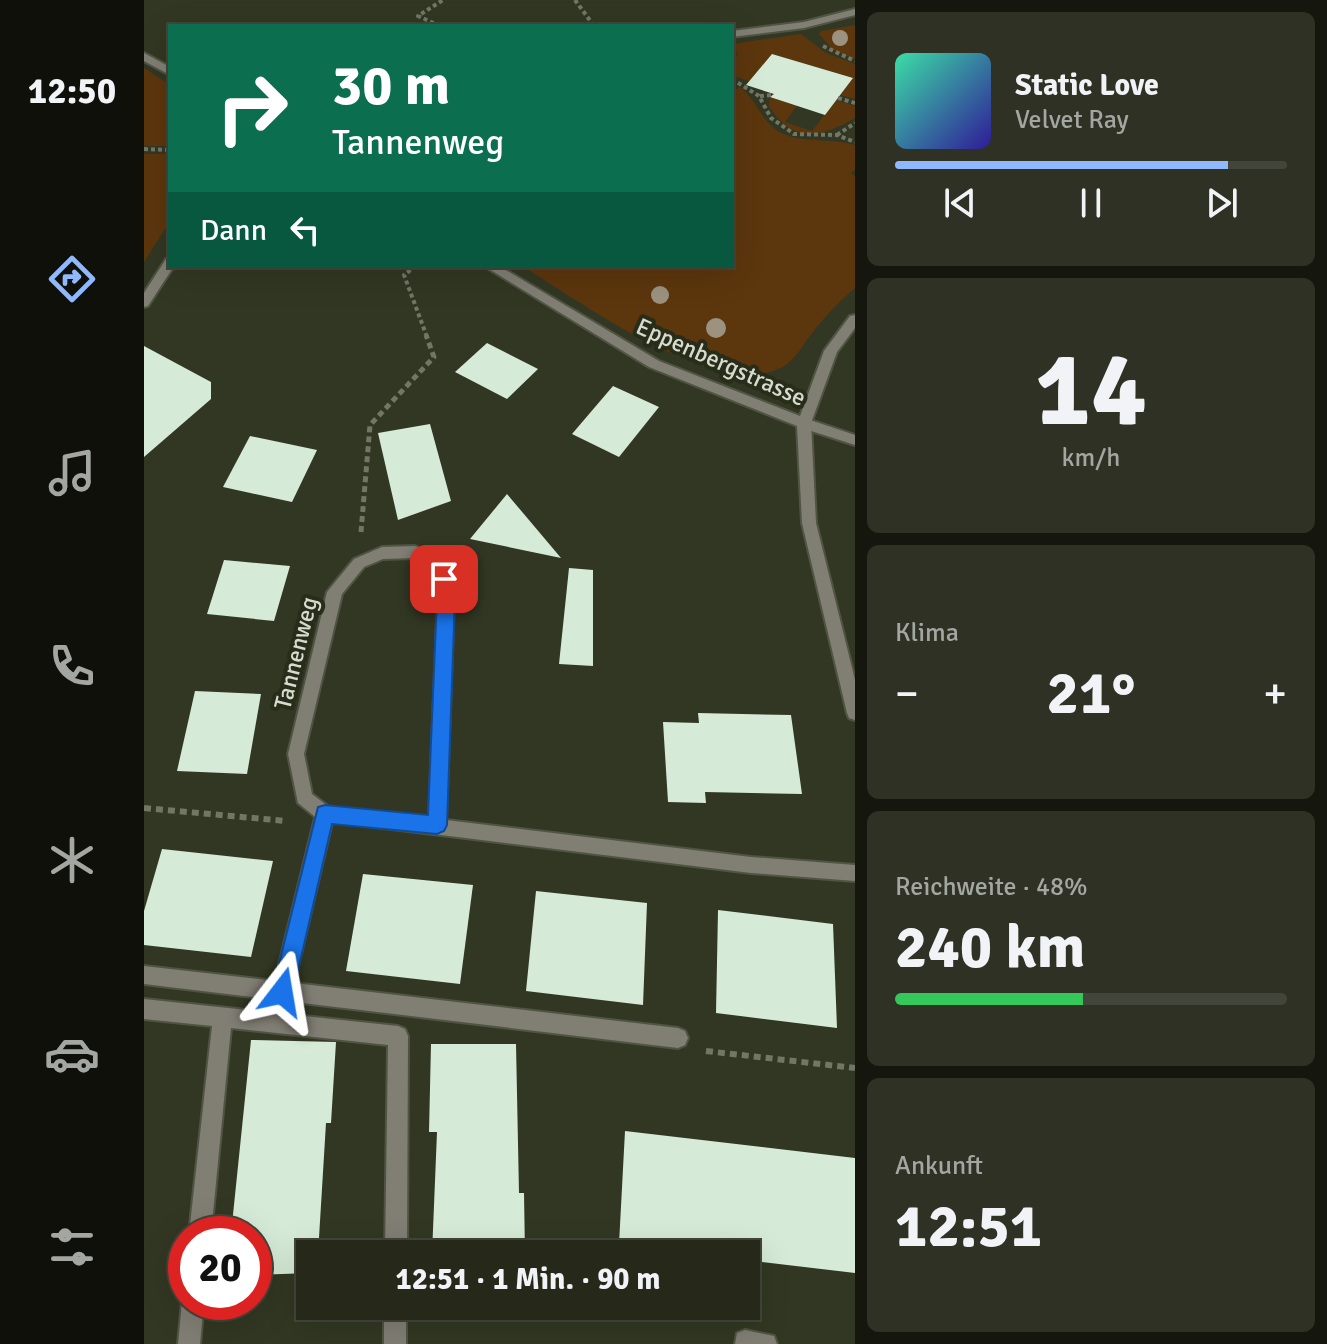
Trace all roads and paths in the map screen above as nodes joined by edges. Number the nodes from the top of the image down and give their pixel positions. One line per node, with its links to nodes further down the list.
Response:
1 (443, 0): 4 (path)
2 (575, 0): 5 (path)
3 (855, 12): 6 (street)
4 (436, 24)
5 (593, 24)
6 (734, 34)
7 (144, 56): 8 (street)
8 (168, 71)
9 (734, 80): 11 (path)
10 (772, 95): 11 (path)
11 (759, 96): 15 (path)
12 (838, 98): 13 (path)
13 (855, 103)
14 (855, 123): 15 (path)
15 (837, 135): 16 (path)
16 (855, 142)
17 (144, 149): 18 (path)
18 (168, 150)
19 (168, 265): 22 (street)
20 (413, 268): 26 (path)
21 (493, 268): 24 (street, Eppenbergstrasse)
22 (144, 303)
23 (855, 319): 24 (street)
24 (804, 423): 25 (street); 27 (street, Eppenbergstrasse)
25 (855, 440)
26 (359, 563): 29 (street, Tannenweg); 30 (street)
27 (855, 713)
28 (144, 808): 29 (path)
29 (325, 814): 30 (street); 33 (street)
30 (437, 825): 31 (street)
31 (855, 873)
32 (144, 975): 33 (street)
33 (282, 992): 36 (street)
34 (144, 1009): 35 (street)
35 (223, 1016): 38 (street); 39 (street)
36 (678, 1038): 37 (path)
37 (855, 1068)
38 (202, 1216)
39 (396, 1240)
40 (191, 1320): 42 (street)
41 (395, 1320): 43 (street)
42 (189, 1344)
43 (395, 1344)

